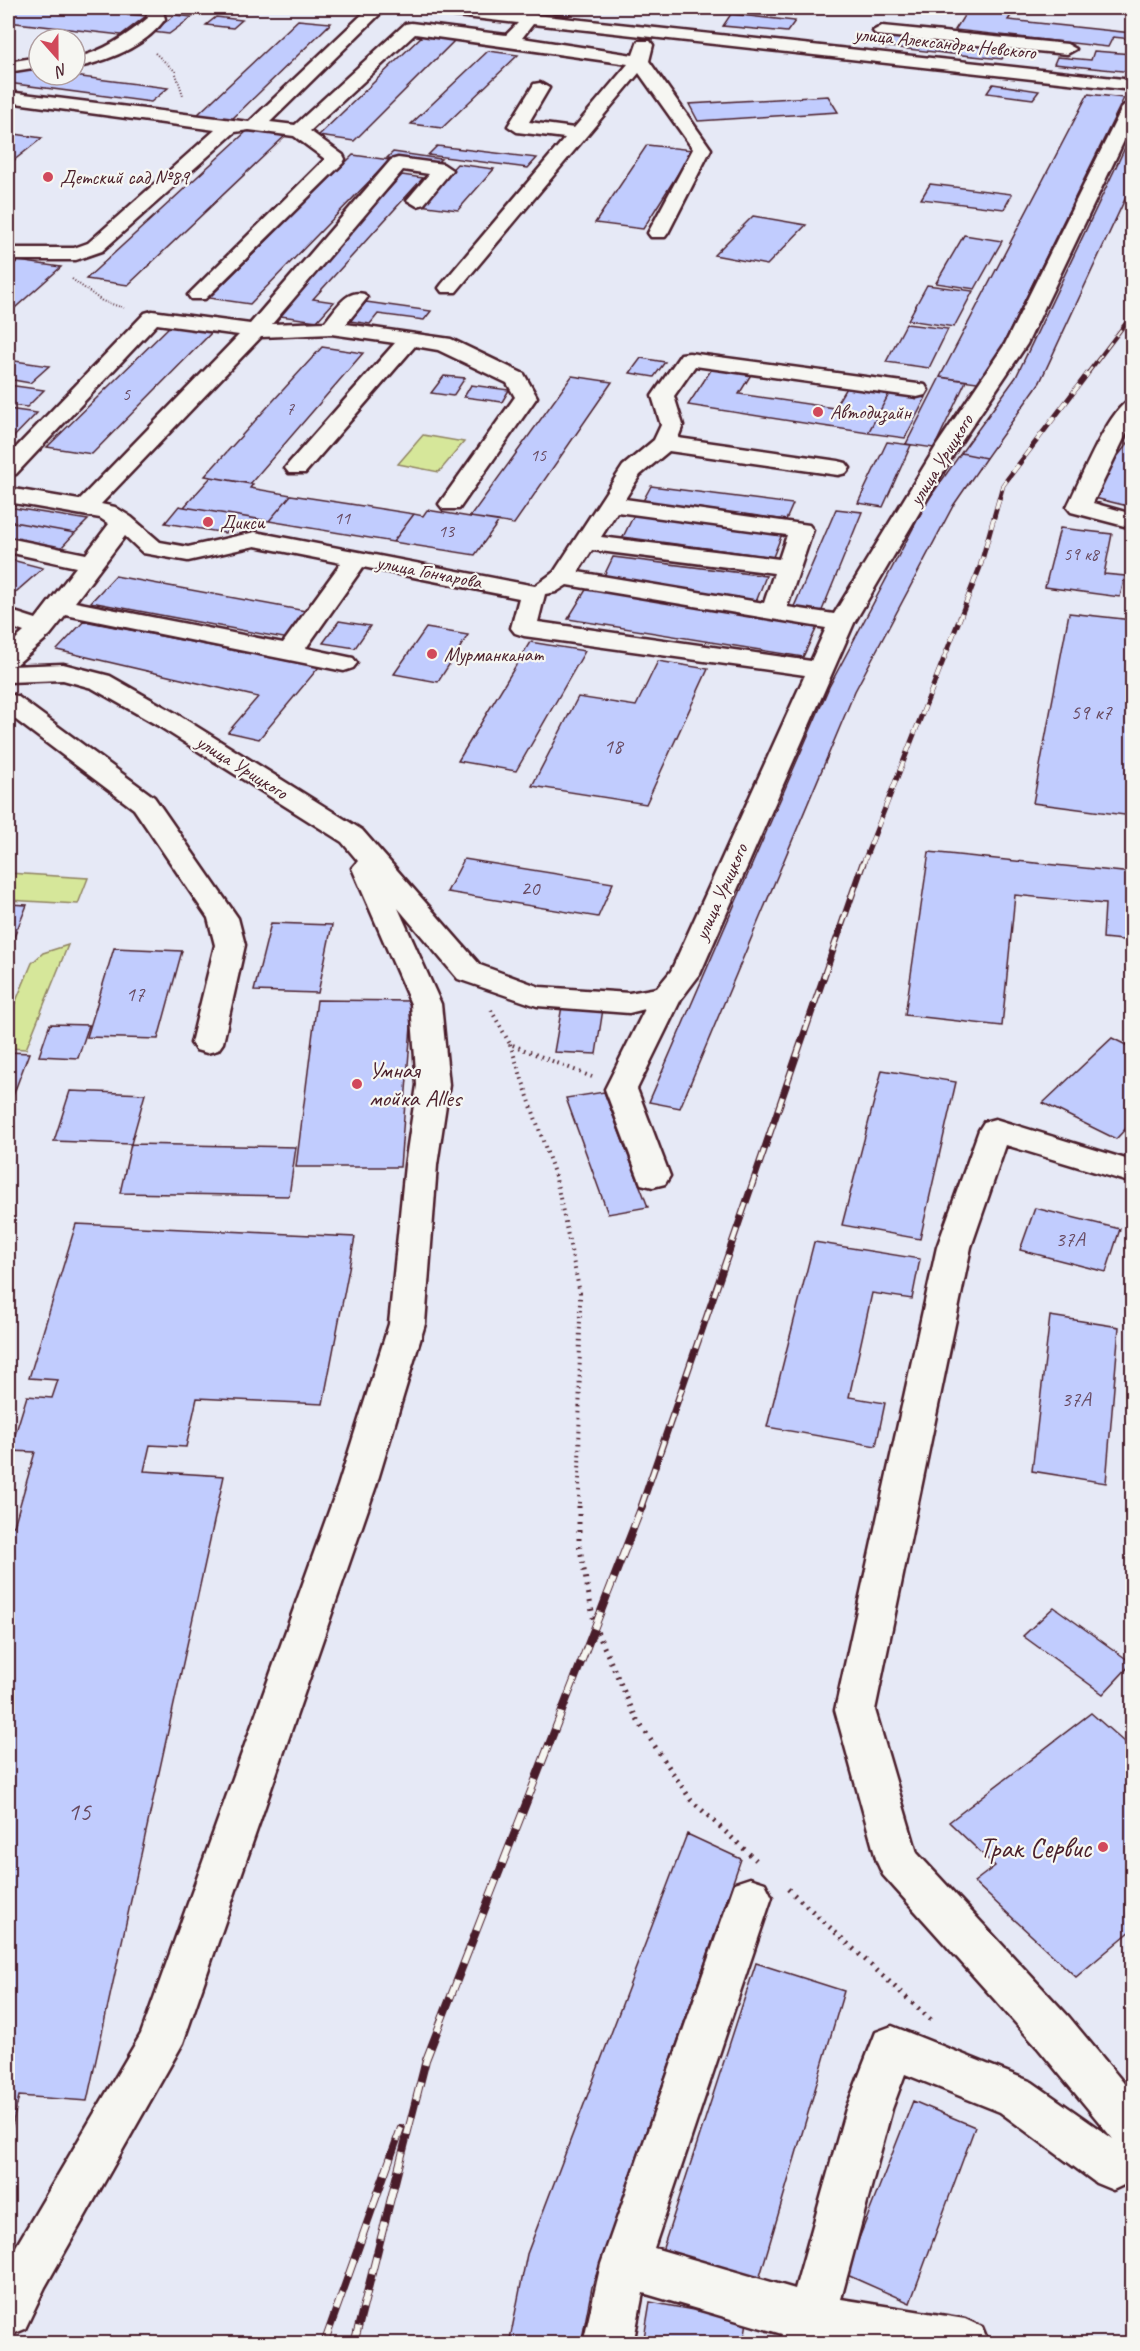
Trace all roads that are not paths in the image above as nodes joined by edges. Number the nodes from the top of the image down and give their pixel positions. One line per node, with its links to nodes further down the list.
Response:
1 (154, 8): 12 (street)
2 (431, 8): 3 (street, улица Александра Невского)
3 (538, 13): 6 (street, улица Александра Невского); 9 (street)
4 (624, 15): 6 (street)
5 (383, 20): 7 (street); 21 (street)
6 (610, 27): 8 (street, улица Александра Невского)
7 (411, 28): 9 (street); 22 (street)
8 (648, 32): 11 (street, улица Александра Невского); 13 (street)
9 (510, 41): 13 (street)
10 (1067, 49): 11 (street)
11 (869, 56): 16 (street, улица Александра Невского)
12 (87, 60)
13 (640, 61): 23 (street); 27 (street)
14 (27, 64): 15 (street)
15 (8, 66)
16 (1132, 86)
17 (540, 88): 23 (street)
18 (8, 97): 20 (street)
19 (1132, 106): 57 (street, улица Урицкого)
20 (230, 126): 21 (street); 28 (street)
21 (255, 126): 22 (street)
22 (299, 131): 24 (street)
23 (578, 134): 29 (street)
24 (315, 143): 25 (street); 30 (street)
25 (350, 147)
26 (417, 201): 33 (street)
27 (658, 233)
28 (8, 254)
29 (449, 288)
30 (198, 296)
31 (357, 298): 32 (street)
32 (331, 328): 33 (street); 34 (street)
33 (255, 331): 40 (street); 44 (street)
34 (410, 339): 38 (street); 42 (street)
35 (917, 390): 37 (street)
36 (1132, 406): 45 (street)
37 (664, 443): 39 (street); 43 (street)
38 (297, 468)
39 (838, 468)
40 (8, 469)
41 (8, 495): 44 (street, улица Гончарова)
42 (451, 504)
43 (610, 504): 47 (street); 51 (street)
44 (84, 508): 46 (street, улица Гончарова)
45 (1132, 521)
46 (123, 522): 49 (street, улица Гончарова); 50 (street)
47 (585, 542): 51 (street); 52 (street)
48 (8, 545): 50 (street)
49 (357, 558): 53 (street, улица Гончарова); 59 (street)
50 (94, 562): 54 (street)
51 (790, 567): 55 (street)
52 (563, 577): 53 (street); 55 (street)
53 (533, 593): 62 (street)
54 (60, 606): 58 (street); 59 (street)
55 (773, 612): 57 (street)
56 (8, 617): 58 (street)
57 (841, 623): 62 (street, улица Урицкого)
58 (41, 630): 60 (street)
59 (290, 652): 61 (street)
60 (8, 658)
61 (344, 663)
62 (821, 670): 66 (street, улица Урицкого)
63 (8, 674): 65 (street, улица Урицкого)
64 (8, 702): 67 (street)
65 (352, 836): 66 (street, улица Урицкого); 74 (street)
66 (667, 995): 69 (street)
67 (207, 1043)
68 (1132, 1172): 71 (street)
69 (653, 1176)
70 (763, 1880): 73 (street)
71 (1132, 2127)
72 (1132, 2155): 76 (street)
73 (625, 2264): 76 (street); 77 (street)
74 (18, 2270): 75 (street)
75 (8, 2312)
76 (807, 2331): 78 (street)
77 (608, 2343)
78 (965, 2343)

